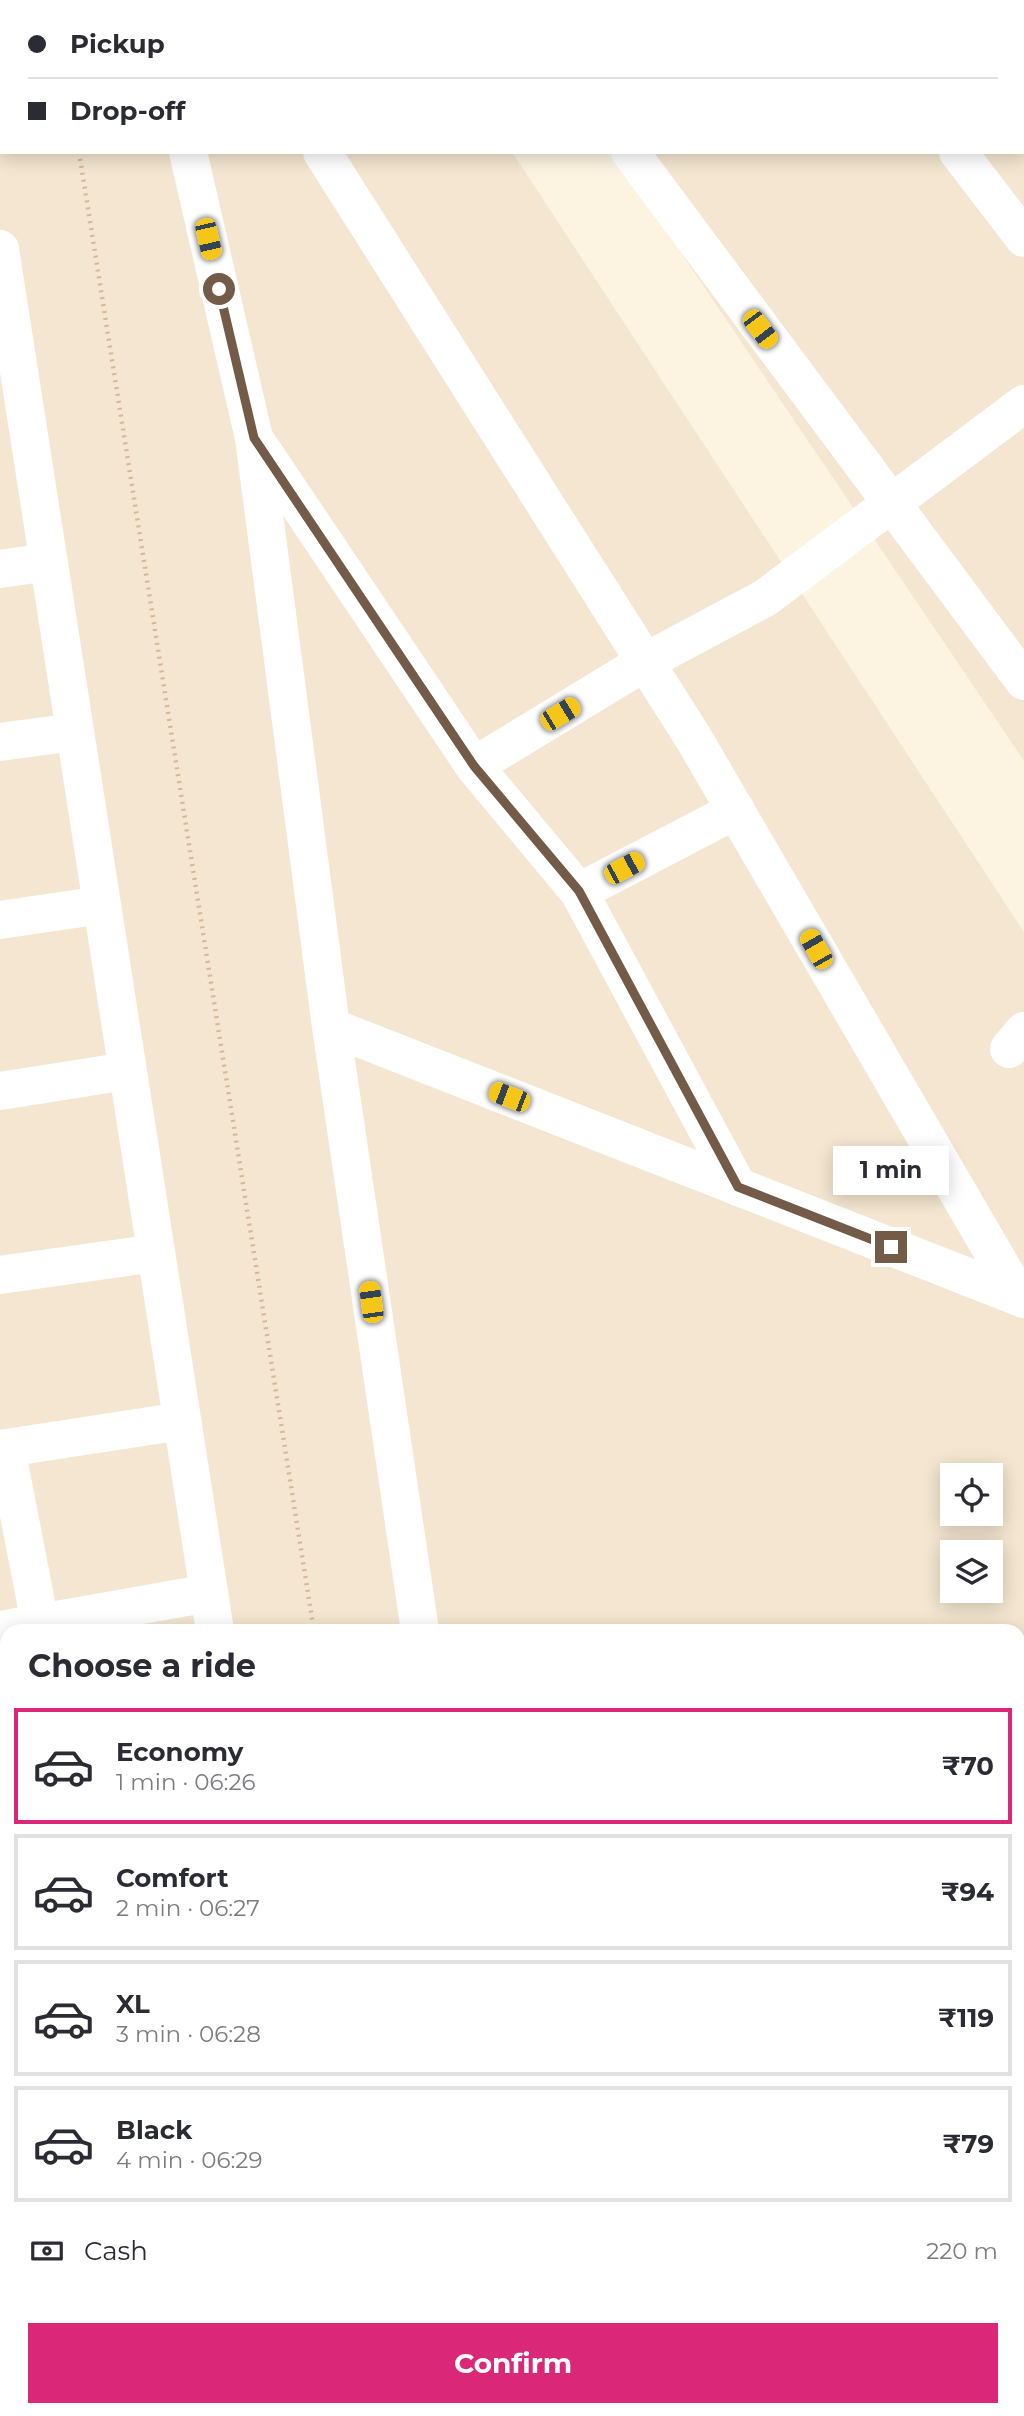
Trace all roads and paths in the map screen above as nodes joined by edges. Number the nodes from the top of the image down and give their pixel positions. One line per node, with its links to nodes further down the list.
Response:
1 (79, 154): 36 (path)
2 (188, 154): 10 (street)
3 (324, 154): 14 (street)
4 (632, 154): 11 (street)
5 (960, 154): 6 (street)
6 (1024, 238)
7 (0, 249): 8 (street)
8 (11, 388): 12 (street)
9 (1024, 404): 11 (street)
10 (254, 438): 18 (street); 23 (street)
11 (890, 504): 14 (street); 15 (street)
12 (49, 562): 13 (street); 16 (street)
13 (0, 569)
14 (645, 662): 18 (street); 19 (street)
15 (1024, 681)
16 (75, 732): 17 (street); 21 (street)
17 (0, 742)
18 (474, 766): 20 (street)
19 (736, 810): 20 (street); 29 (street)
20 (579, 891): 26 (street)
21 (102, 905): 22 (street); 24 (street)
22 (0, 920)
23 (331, 1027): 26 (street); 37 (street)
24 (127, 1071): 25 (street); 27 (street)
25 (0, 1091)
26 (738, 1187): 29 (street)
27 (156, 1253): 28 (street); 30 (street)
28 (0, 1275)
29 (1021, 1298)
30 (182, 1421): 31 (street); 32 (street)
31 (3, 1449): 33 (street)
32 (209, 1593): 33 (street); 35 (street)
33 (40, 1623): 34 (street)
34 (34, 1624)
35 (214, 1624)
36 (313, 1624)
37 (419, 1624)

